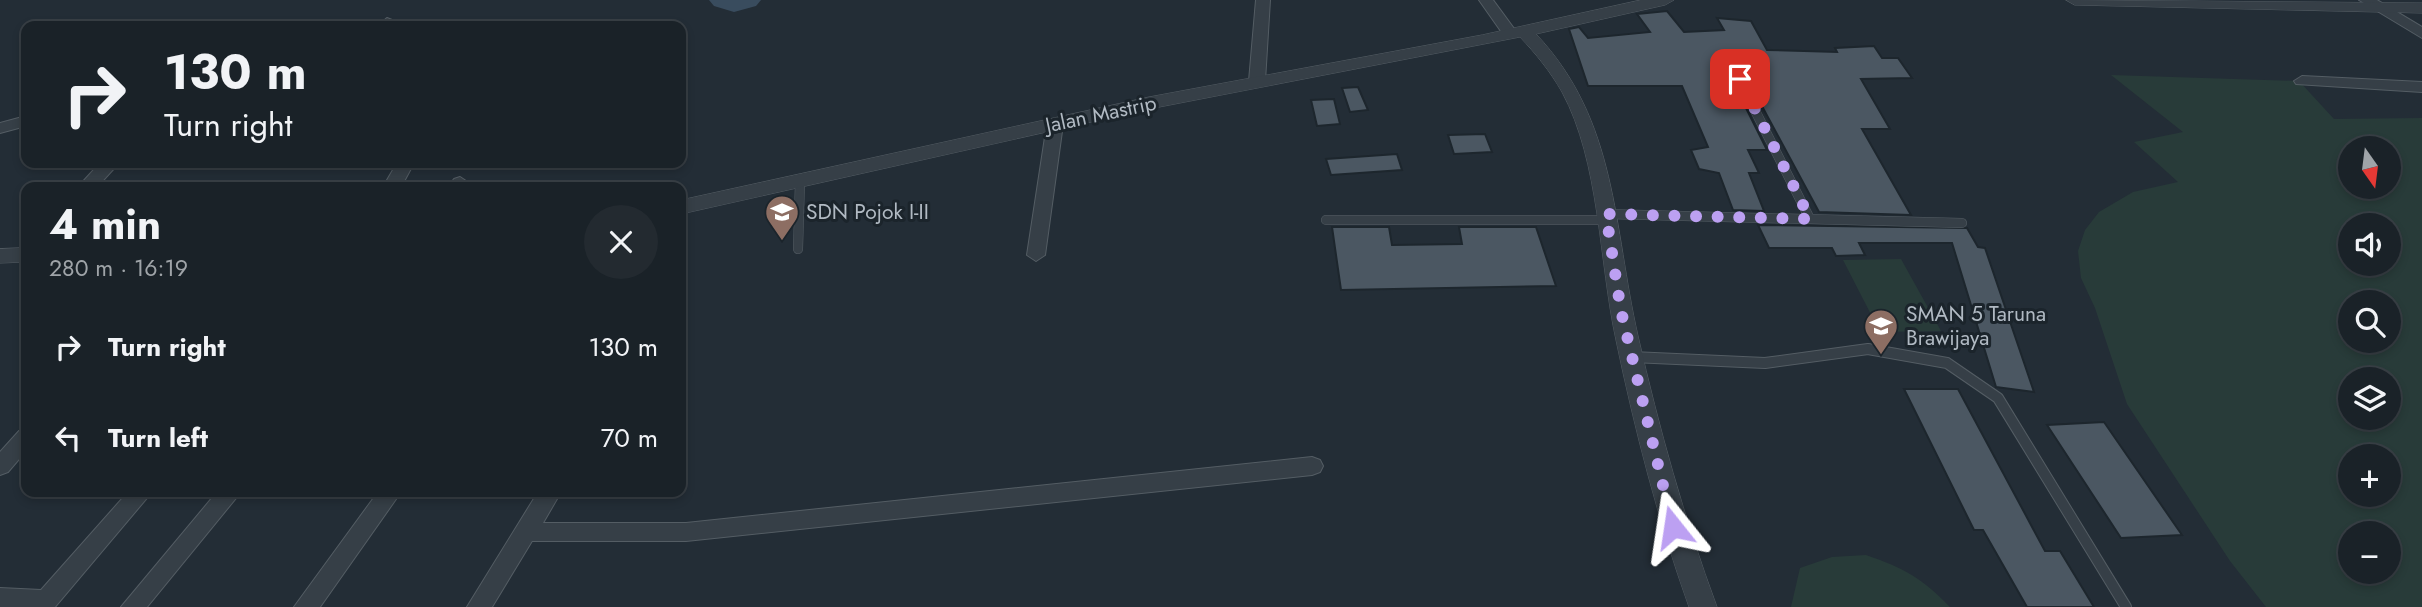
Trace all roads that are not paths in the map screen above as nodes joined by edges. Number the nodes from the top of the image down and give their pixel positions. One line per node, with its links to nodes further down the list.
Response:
1 (1263, 0): 10 (street)
2 (1486, 0): 7 (street)
3 (1665, 0): 7 (street, Jalan Mastrip)
4 (2075, 0): 5 (street)
5 (2369, 3): 6 (street); 8 (street)
6 (2422, 8)
7 (1517, 32): 10 (street, Jalan Mastrip); 20 (street)
8 (2422, 33)
9 (1730, 61): 21 (lane)
10 (1257, 81): 14 (street, Jalan Mastrip)
11 (2302, 81): 12 (street)
12 (2422, 87)
13 (21, 122): 15 (street)
14 (1055, 124): 17 (street, Jalan Mastrip); 26 (street)
15 (0, 128)
16 (105, 168): 18 (street)
17 (800, 181): 19 (street, Jalan Mastrip); 24 (lane)
18 (92, 182)
19 (686, 206)
20 (1607, 217): 21 (lane); 22 (lane); 28 (street)
21 (1810, 219): 23 (lane)
22 (1326, 220)
23 (1962, 223)
24 (798, 250)
25 (21, 254): 27 (street)
26 (1036, 254)
27 (0, 256)
28 (1631, 356): 42 (street); 43 (lane)
29 (21, 443): 30 (street)
30 (0, 466)
31 (1311, 466): 36 (street)
32 (137, 497): 38 (street)
33 (226, 497): 39 (street)
34 (386, 497): 40 (street)
35 (547, 497): 36 (street)
36 (524, 532): 41 (street)
37 (0, 598): 38 (street)
38 (43, 603)
39 (133, 607)
40 (306, 607)
41 (479, 607)
42 (1703, 607)
43 (2126, 607)

